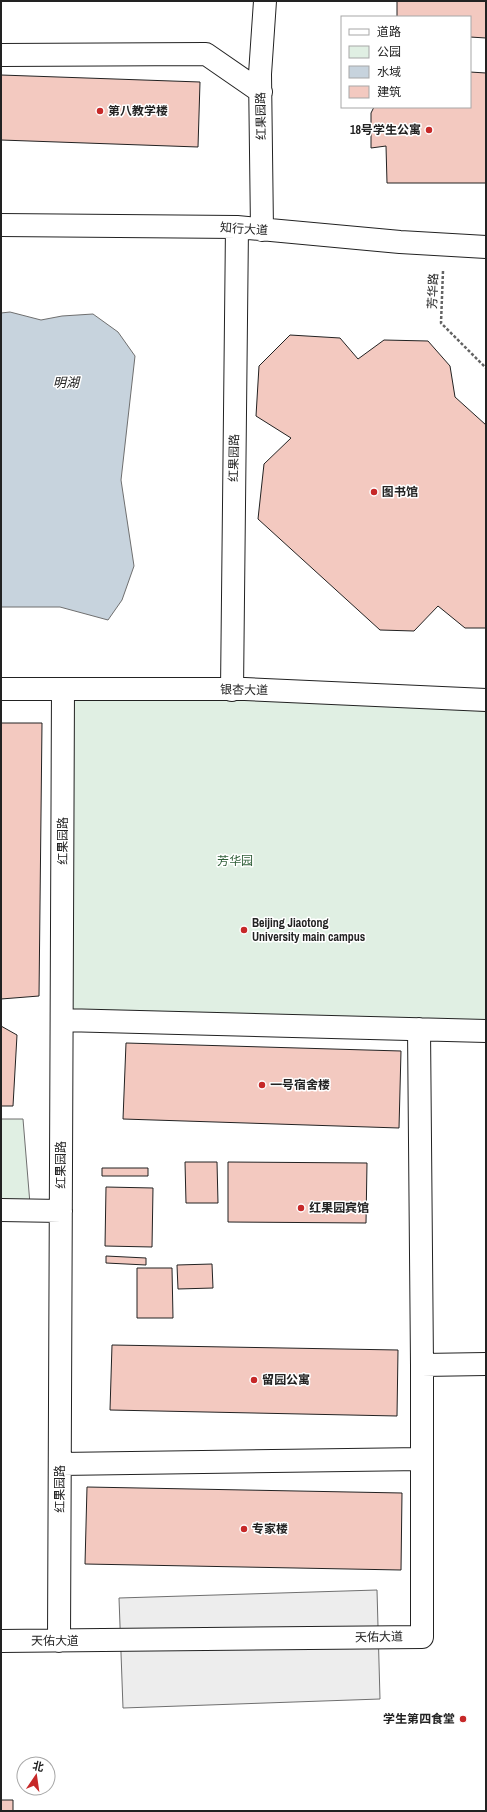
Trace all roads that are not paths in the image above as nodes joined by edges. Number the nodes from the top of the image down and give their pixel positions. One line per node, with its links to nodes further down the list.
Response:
1 (265, 1): 3 (street, 红果园路)
2 (1, 55): 3 (street)
3 (261, 92): 6 (street, 红果园路)
4 (1, 225): 5 (street, 知行大道)
5 (237, 227): 6 (street, 知行大道); 10 (street, 红果园路)
6 (262, 230): 7 (street, 知行大道)
7 (486, 247)
8 (63, 688): 9 (street, 银杏大道); 10 (street, 银杏大道); 12 (street, 红果园路)
9 (1, 689)
10 (232, 690): 11 (street, 银杏大道)
11 (486, 700)
12 (62, 1020): 13 (street); 16 (street, 红果园路)
13 (419, 1029): 14 (street); 18 (street, 天佑大道)
14 (486, 1031)
15 (1, 1210): 16 (street)
16 (61, 1211): 20 (street, 红果园路)
17 (486, 1364): 18 (street)
18 (422, 1365): 19 (street, 天佑大道)
19 (422, 1459): 20 (street); 22 (street, 天佑大道)
20 (60, 1464): 22 (street, 红果园路)
21 (1, 1641): 22 (street, 天佑大道)
22 (59, 1641)

